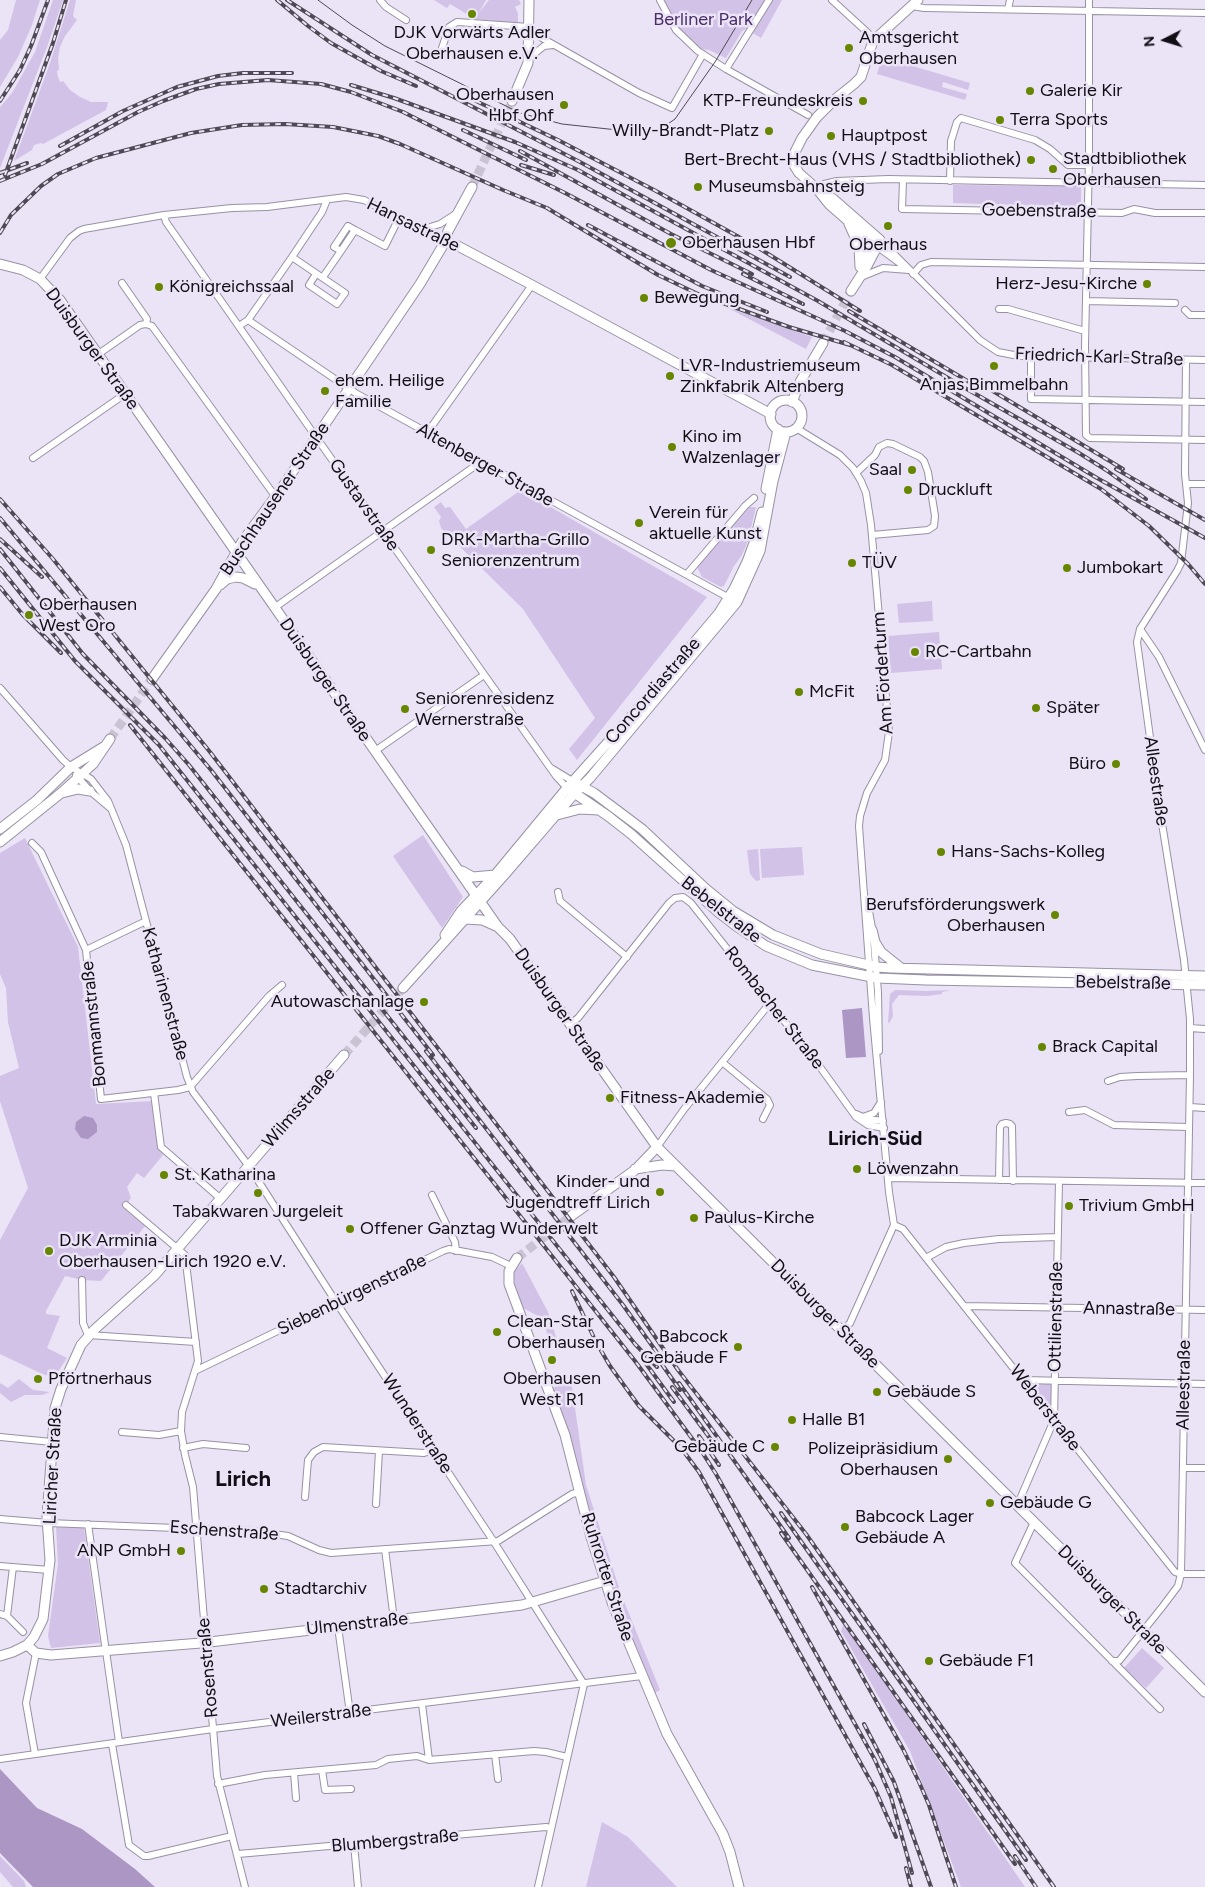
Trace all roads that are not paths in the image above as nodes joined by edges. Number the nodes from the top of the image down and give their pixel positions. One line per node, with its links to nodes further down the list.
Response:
1 (380, 0): 12 (street)
2 (528, 0): 13 (main road)
3 (660, 0): 17 (street)
4 (769, 0): 19 (street)
5 (832, 0): 14 (street)
6 (1010, 0): 9 (street)
7 (1089, 0): 10 (street)
8 (915, 3): 9 (street); 14 (main road)
9 (1008, 9): 10 (street)
10 (1089, 11): 11 (street); 22 (street)
11 (1205, 13)
12 (406, 20)
13 (528, 28): 15 (street); 16 (street); 18 (main road)
14 (873, 41): 28 (main road, Friedrich-Karl-Straße)
15 (557, 46): 17 (street); 18 (street)
16 (441, 52)
17 (703, 54): 19 (street)
18 (528, 59): 20 (main road)
19 (726, 69): 21 (street)
20 (512, 102)
21 (808, 115)
22 (1089, 165): 24 (street); 25 (street)
23 (902, 180): 24 (street); 28 (street); 31 (street, Goebenstraße)
24 (950, 181): 25 (street)
25 (1088, 183): 26 (street); 31 (street)
26 (1205, 185)
27 (472, 187): 30 (main road, Buschhausener Straße)
28 (817, 190): 35 (main road, Friedrich-Karl-Straße); 38 (main road, Friedrich-Karl-Straße)
29 (327, 200): 33 (street, Hansastraße); 34 (street, Hansastraße); 39 (street)
30 (458, 212): 36 (street); 37 (main road, Buschhausener Straße)
31 (1088, 212): 32 (street, Goebenstraße); 41 (street)
32 (1205, 214)
33 (164, 216): 46 (street, Hansastraße); 58 (street, Gustavstraße)
34 (400, 218): 36 (street, Hansastraße); 45 (street)
35 (847, 220): 38 (main road, Friedrich-Karl-Straße); 42 (main road)
36 (420, 230): 37 (street, Hansastraße)
37 (445, 242): 49 (main road, Hansastraße); 66 (main road, Buschhausener Straße)
38 (877, 244): 42 (main road); 44 (street, Friedrich-Karl-Straße); 47 (main road)
39 (292, 257): 45 (street); 56 (street)
40 (0, 264): 46 (main road, Duisburger Straße)
41 (1087, 265): 43 (street); 44 (street); 51 (street)
42 (860, 267): 47 (main road)
43 (1205, 267)
44 (909, 271): 47 (street); 62 (street, Friedrich-Karl-Straße)
45 (320, 276): 45 (street)
46 (40, 279): 61 (main road, Duisburger Straße)
47 (856, 281): 50 (main road)
48 (122, 283): 57 (street)
49 (532, 285): 72 (main road, Hansastraße); 75 (street)
50 (851, 291)
51 (1086, 301): 52 (street); 59 (street)
52 (1175, 303)
53 (1000, 309): 59 (street)
54 (1185, 310): 55 (street)
55 (1205, 315)
56 (248, 320): 58 (street); 66 (street, Altenberger Straße)
57 (146, 324): 61 (street); 84 (street)
58 (239, 326): 76 (street, Gustavstraße)
59 (1086, 330): 63 (street)
60 (823, 343): 69 (main road)
61 (97, 354): 67 (main road, Duisburger Straße)
62 (1031, 356): 63 (street, Friedrich-Karl-Straße); 68 (street)
63 (1086, 357): 64 (street, Friedrich-Karl-Straße); 68 (street)
64 (1186, 360): 65 (street, Friedrich-Karl-Straße); 70 (street, Alleestraße)
65 (1205, 360)
66 (349, 390): 75 (street, Altenberger Straße); 76 (main road, Buschhausener Straße)
67 (125, 394): 79 (street); 88 (main road, Duisburger Straße)
68 (1085, 399): 70 (street); 77 (street)
69 (792, 402): 72 (main road); 73 (main road)
70 (1186, 402): 71 (street); 77 (street, Alleestraße)
71 (1205, 402)
72 (771, 414): 74 (main road)
73 (796, 428): 74 (main road); 81 (street, Am Förderturm)
74 (782, 430): 92 (main road, Concordiastraße)
75 (427, 433): 80 (street, Altenberger Straße)
76 (316, 437): 84 (main road, Buschhausener Straße); 86 (street, Gustavstraße)
77 (1185, 439): 78 (street); 82 (street, Alleestraße)
78 (1205, 440)
79 (33, 458)
80 (478, 462): 86 (street); 89 (street, Altenberger Straße)
81 (856, 473): 87 (street, Am Förderturm); 87 (street)
82 (1187, 484): 83 (street); 94 (street, Alleestraße)
83 (1205, 484)
84 (275, 496): 88 (main road, Buschhausener Straße)
85 (754, 498): 89 (street)
86 (383, 532): 93 (street); 95 (street, Gustavstraße)
87 (872, 535): 118 (street, Am Förderturm)
88 (236, 554): 90 (main road, Duisburger Straße); 91 (main road, Buschhausener Straße)
89 (687, 574): 92 (street, Altenberger Straße)
90 (260, 587): 91 (main road); 93 (main road, Duisburger Straße)
91 (216, 589): 96 (main road, Buschhausener Straße)
92 (733, 600): 103 (main road, Concordiastraße)
93 (274, 608): 99 (main road, Duisburger Straße)
94 (1140, 629): 98 (street); 130 (street, Alleestraße)
95 (484, 675): 99 (street); 101 (street, Gustavstraße)
96 (152, 679)
97 (0, 688): 100 (street, Katharinenstraße)
98 (1205, 750)
99 (375, 751): 115 (main road, Duisburger Straße)
100 (71, 767): 102 (street, Katharinenstraße); 102 (main road); 110 (main road)
101 (551, 768): 103 (street, Gustavstraße); 105 (street, Gustavstraße)
102 (80, 775): 104 (street, Katharinenstraße); 106 (main road); 107 (street, Katharinenstraße)
103 (578, 784): 105 (main road, Concordiastraße); 114 (main road, Bebelstraße)
104 (90, 791): 106 (main road); 107 (street, Katharinenstraße)
105 (570, 791): 108 (main road, Bebelstraße); 109 (main road, Concordiastraße); 116 (main road, Concordiastraße)
106 (61, 793): 111 (main road)
107 (111, 809): 121 (street, Katharinenstraße)
108 (598, 810): 109 (main road); 113 (main road, Bebelstraße)
109 (556, 816): 119 (main road, Concordiastraße)
110 (0, 829)
111 (0, 842)
112 (32, 843): 125 (street, Bonmannstraße)
113 (662, 860): 114 (main road); 132 (main road, Bebelstraße)
114 (676, 860): 127 (main road, Bebelstraße)
115 (460, 870): 116 (main road); 119 (main road, Duisburger Straße)
116 (495, 875): 119 (main road, Concordiastraße)
117 (558, 892): 126 (street)
118 (865, 894): 123 (street, Am Förderturm); 127 (street, Am Förderturm)
119 (479, 898): 120 (main road); 122 (main road, Duisburger Straße); 124 (main road)
120 (465, 919): 122 (main road); 124 (main road)
121 (146, 921): 125 (street); 146 (street, Katharinenstraße)
122 (498, 927): 139 (main road, Duisburger Straße)
123 (872, 930): 127 (street, Am Förderturm); 128 (main road)
124 (440, 944): 137 (main road)
125 (86, 950): 147 (street, Bonmannstraße)
126 (627, 957): 138 (street, Rombacher Straße); 139 (street)
127 (873, 966): 128 (main road, Bebelstraße); 132 (street, Am Förderturm)
128 (902, 968): 129 (main road, Bebelstraße)
129 (1042, 972): 130 (main road, Bebelstraße); 133 (main road)
130 (1186, 974): 131 (main road, Bebelstraße); 135 (street, Alleestraße)
131 (1205, 976)
132 (873, 977): 133 (main road, Bebelstraße); 148 (street, Am Förderturm)
133 (1042, 982): 135 (main road, Bebelstraße)
134 (282, 984): 146 (street)
135 (1187, 984): 136 (main road, Bebelstraße); 140 (street, Alleestraße)
136 (1205, 985)
137 (403, 988)
138 (770, 1003): 143 (street); 151 (street, Rombacher Straße)
139 (570, 1025): 158 (main road, Duisburger Straße)
140 (1190, 1028): 141 (street); 144 (street, Alleestraße)
141 (1205, 1029)
142 (344, 1054): 159 (main road, Wilmsstraße)
143 (722, 1062): 154 (street); 158 (street)
144 (1190, 1075): 145 (street); 149 (street, Alleestraße)
145 (1108, 1081)
146 (190, 1087): 147 (street); 159 (street, Katharinenstraße)
147 (154, 1093): 169 (street)
148 (881, 1101): 153 (street); 155 (street, Am Förderturm)
149 (1190, 1107): 150 (street); 156 (street, Alleestraße)
150 (1205, 1108)
151 (852, 1112): 153 (street, Rombacher Straße); 157 (street, Rombacher Straße)
152 (1068, 1112): 156 (street)
153 (862, 1117): 155 (street, Rombacher Straße)
154 (763, 1119)
155 (883, 1121): 157 (street, Am Förderturm)
156 (1189, 1127): 166 (street, Alleestraße)
157 (884, 1128): 162 (street, Am Förderturm)
158 (657, 1147): 160 (main road, Duisburger Straße); 161 (main road)
159 (248, 1164): 169 (main road, Wilmsstraße); 180 (street, Wunderstraße)
160 (677, 1166): 161 (main road); 185 (main road, Duisburger Straße)
161 (634, 1170): 171 (main road)
162 (888, 1178): 163 (street); 172 (street, Am Förderturm)
163 (999, 1180): 164 (street); 164 (street)
164 (1013, 1181): 165 (street)
165 (1059, 1181): 166 (street); 173 (street, Ottilienstraße)
166 (1188, 1183): 167 (street); 183 (street, Alleestraße)
167 (1205, 1183)
168 (432, 1196): 175 (street)
169 (221, 1199): 174 (main road, Wilmsstraße)
170 (126, 1205): 174 (street)
171 (571, 1216)
172 (894, 1225): 177 (street, Weberstraße); 185 (street)
173 (1057, 1237): 177 (street); 182 (street, Ottilienstraße)
174 (178, 1248): 186 (main road, Wilmsstraße); 187 (street, Rosenstraße)
175 (456, 1251): 178 (street, Siebenbürgenstraße); 180 (street, Siebenbürgenstraße)
176 (517, 1258): 178 (main road)
177 (926, 1258): 181 (street, Weberstraße)
178 (511, 1266): 204 (main road, Ruhrorter Straße)
179 (82, 1280): 186 (street)
180 (336, 1302): 188 (street, Siebenbürgenstraße); 200 (street, Wunderstraße)
181 (964, 1306): 182 (street, Annastraße); 189 (street, Weberstraße)
182 (1056, 1308): 183 (street, Annastraße); 190 (street, Ottilienstraße)
183 (1185, 1310): 184 (street, Annastraße); 191 (street, Alleestraße)
184 (1205, 1310)
185 (843, 1332): 207 (main road, Duisburger Straße)
186 (88, 1335): 187 (street); 197 (main road, Liricher Straße)
187 (196, 1342): 188 (street, Rosenstraße)
188 (197, 1370): 194 (street, Rosenstraße)
189 (1023, 1380): 190 (street); 193 (street, Weberstraße)
190 (1055, 1381): 191 (street); 193 (street, Ottilienstraße)
191 (1184, 1383): 192 (street); 202 (street, Alleestraße)
192 (1205, 1384)
193 (1054, 1420): 207 (street, Ottilienstraße); 218 (street, Weberstraße)
194 (181, 1431): 195 (street); 198 (street, Rosenstraße)
195 (122, 1432)
196 (0, 1437): 197 (street)
197 (52, 1442): 210 (main road, Liricher Straße)
198 (183, 1448): 199 (street); 212 (street, Rosenstraße)
199 (246, 1448)
200 (434, 1450): 201 (street); 213 (street, Wunderstraße)
201 (380, 1451): 205 (street); 206 (street)
202 (1183, 1468): 203 (street); 218 (street, Alleestraße)
203 (1205, 1468)
204 (580, 1492): 213 (street, Eschenstraße); 220 (main road, Ruhrorter Straße)
205 (305, 1497)
206 (376, 1504)
207 (1017, 1506): 209 (main road, Duisburger Straße)
208 (0, 1519): 210 (street, Eschenstraße)
209 (1034, 1522): 225 (main road, Duisburger Straße); 232 (street)
210 (48, 1523): 211 (street, Eschenstraße); 217 (main road, Liricher Straße)
211 (88, 1524): 212 (street, Eschenstraße); 229 (street)
212 (197, 1528): 214 (street, Eschenstraße); 227 (street, Rosenstraße)
213 (494, 1542): 214 (street, Eschenstraße); 221 (street, Wunderstraße)
214 (385, 1549): 223 (street)
215 (0, 1566): 216 (street)
216 (13, 1567): 217 (street); 222 (street)
217 (49, 1570): 228 (main road, Liricher Straße)
218 (1181, 1574): 219 (street); 225 (street, Alleestraße)
219 (1205, 1574)
220 (605, 1581): 221 (main road, Ulmenstraße); 233 (main road, Ruhrorter Straße)
221 (533, 1602): 223 (main road, Ulmenstraße); 234 (street, Wunderstraße)
222 (3, 1615): 226 (street)
223 (394, 1620): 224 (main road, Ulmenstraße)
224 (338, 1627): 227 (main road, Ulmenstraße); 238 (street)
225 (1143, 1630): 232 (street, Alleestraße); 235 (main road, Duisburger Straße)
226 (23, 1632)
227 (206, 1642): 229 (main road, Ulmenstraße); 239 (street, Rosenstraße)
228 (27, 1645): 230 (main road); 231 (main road)
229 (106, 1648): 230 (main road, Ulmenstraße); 240 (street)
230 (36, 1653): 241 (street)
231 (0, 1656)
232 (1112, 1661): 237 (street)
233 (642, 1676): 234 (street, Weilerstraße); 259 (main road, Ruhrorter Straße)
234 (584, 1684): 236 (street, Weilerstraße); 243 (street)
235 (1205, 1692)
236 (422, 1704): 238 (street, Weilerstraße); 245 (street)
237 (1160, 1709)
238 (350, 1713): 239 (street, Weilerstraße)
239 (213, 1729): 240 (street, Weilerstraße); 249 (street, Rosenstraße)
240 (115, 1743): 241 (street, Weilerstraße); 253 (street)
241 (35, 1754): 244 (street, Weilerstraße)
242 (495, 1754): 243 (street); 245 (street); 248 (street)
243 (567, 1757): 252 (street)
244 (0, 1759)
245 (429, 1760): 246 (street)
246 (322, 1770): 247 (street); 250 (street)
247 (294, 1773): 249 (street); 251 (street)
248 (498, 1779)
249 (218, 1784): 253 (street, Rosenstraße)
250 (351, 1789)
251 (296, 1798)
252 (551, 1828): 254 (street, Blumbergstraße); 258 (street)
253 (232, 1836): 255 (street, Rosenstraße)
254 (354, 1844): 255 (street, Blumbergstraße); 257 (street)
255 (238, 1854): 256 (street, Rosenstraße)
256 (246, 1887)
257 (358, 1887)
258 (538, 1887)
259 (739, 1887)

